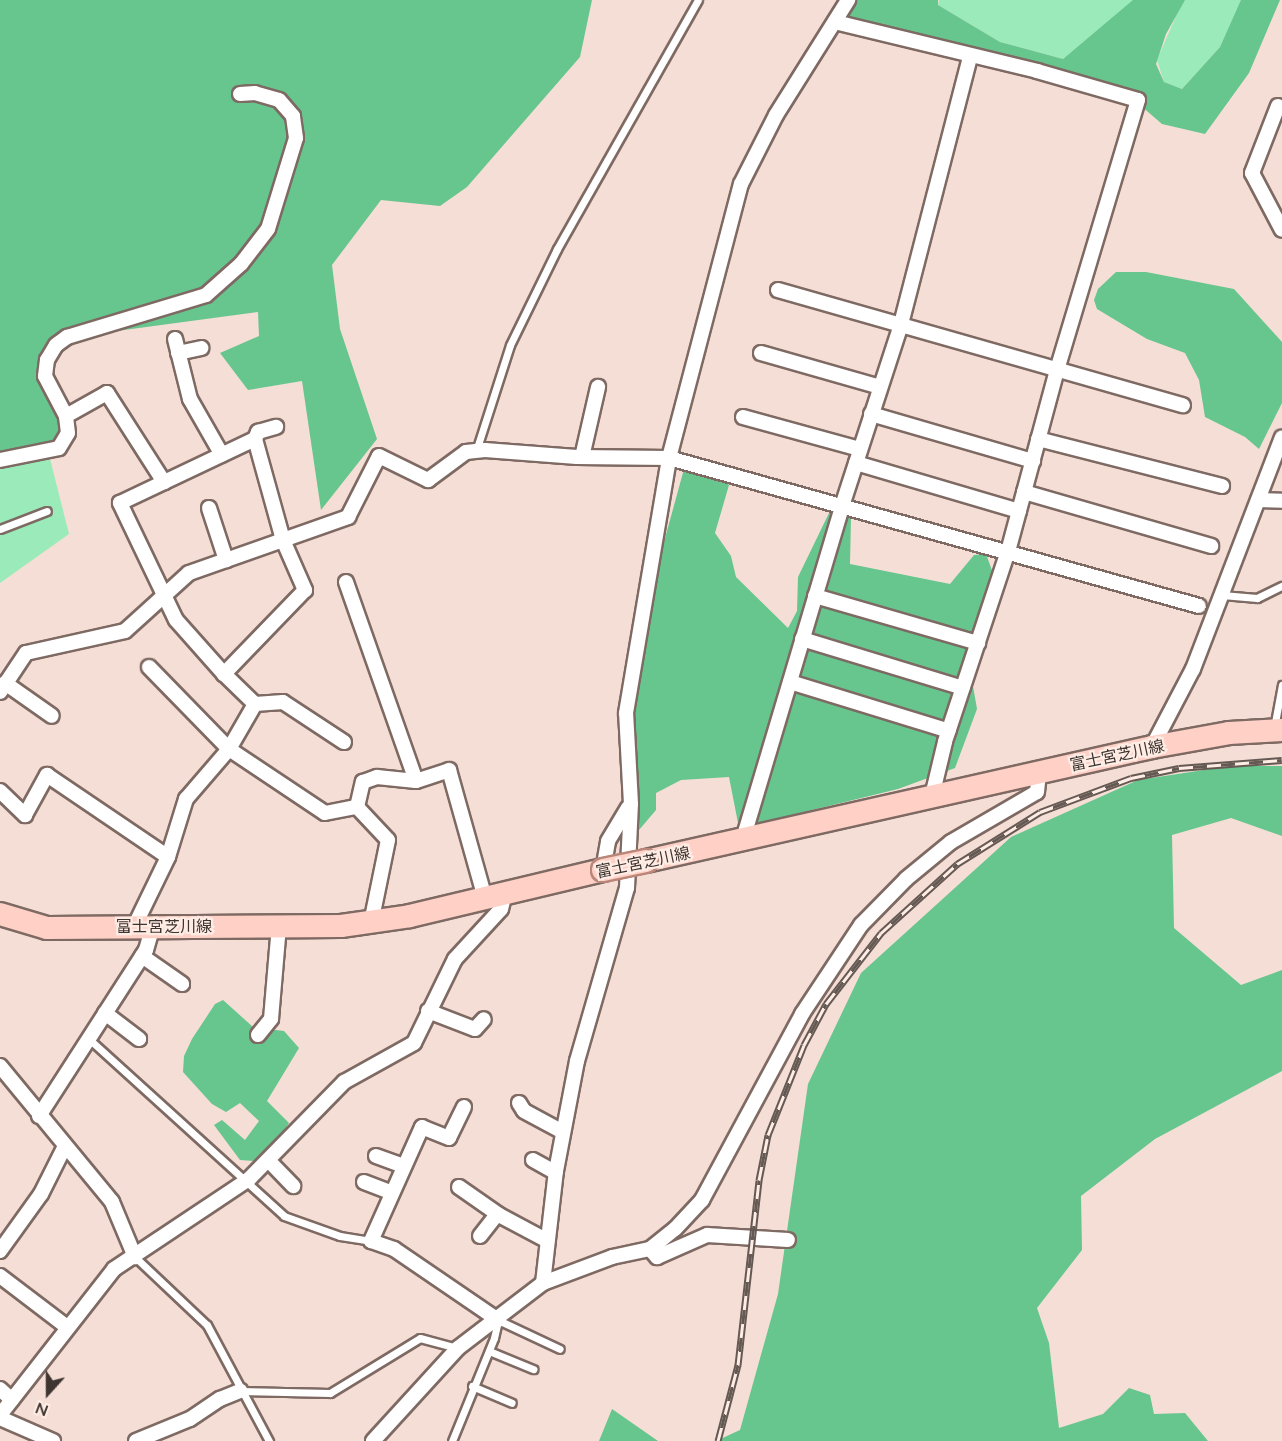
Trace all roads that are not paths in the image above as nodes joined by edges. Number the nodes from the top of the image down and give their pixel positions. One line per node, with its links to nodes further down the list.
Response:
1 (698, 0): 25 (lane)
2 (848, 0): 3 (street)
3 (835, 22): 4 (street); 29 (street)
4 (970, 57): 9 (street); 14 (street)
5 (240, 94): 19 (street)
6 (1278, 106): 7 (street)
7 (1282, 230)
8 (778, 290): 9 (street)
9 (901, 324): 14 (street); 16 (street)
10 (175, 339): 12 (street)
11 (201, 348): 12 (street)
12 (178, 353): 26 (street)
13 (761, 353): 16 (street)
14 (1057, 370): 17 (street); 24 (street)
15 (598, 387): 28 (street)
16 (880, 387): 18 (street)
17 (1183, 405)
18 (871, 414): 27 (street); 31 (street)
19 (66, 416): 30 (street); 32 (street)
20 (743, 417): 27 (street)
21 (276, 427): 23 (street)
22 (1282, 437): 35 (street)
23 (255, 439): 26 (street); 42 (street)
24 (1038, 439): 31 (street); 33 (street)
25 (476, 451): 28 (street); 42 (street)
26 (222, 455): 32 (street)
27 (858, 456): 37 (street); 40 (street)
28 (582, 457): 29 (street)
29 (669, 458): 37 (street); 71 (street)
30 (0, 460)
31 (1032, 461): 34 (street)
32 (165, 482): 50 (street)
33 (1222, 486)
34 (1024, 492): 40 (street); 43 (street)
35 (1258, 500): 36 (street); 48 (street)
36 (1282, 501)
37 (843, 503): 44 (street); 49 (street)
38 (209, 508): 45 (street)
39 (47, 511): 41 (lane)
40 (1019, 511): 44 (street)
41 (0, 528)
42 (283, 540): 45 (street); 55 (street)
43 (1211, 546)
44 (1008, 551): 51 (street); 53 (street)
45 (226, 560): 50 (street)
46 (346, 582): 68 (street)
47 (1282, 586): 48 (lane)
48 (1222, 595): 65 (street)
49 (815, 596): 52 (street); 53 (street)
50 (163, 600): 55 (street); 58 (street)
51 (1199, 606)
52 (802, 639): 56 (street); 59 (street)
53 (978, 644): 59 (street)
54 (149, 667): 66 (street)
55 (224, 674): 60 (street)
56 (790, 682): 63 (street); 73 (street)
57 (1282, 685): 62 (lane)
58 (3, 687): 61 (street)
59 (963, 688): 63 (street)
60 (255, 704): 64 (street); 66 (street)
61 (52, 716)
62 (1278, 730): 65 (main road, 富士宮芝川線)
63 (949, 731): 70 (street)
64 (344, 742)
65 (1152, 747): 67 (main road, 富士宮芝川線)
66 (229, 748): 72 (street); 74 (street)
67 (1040, 772): 70 (main road, 富士宮芝川線); 110 (street)
68 (416, 781): 72 (street); 76 (street)
69 (0, 792): 74 (street)
70 (932, 796): 73 (main road, 富士宮芝川線)
71 (631, 804): 75 (street); 93 (street)
72 (357, 807): 78 (street)
73 (743, 839): 75 (main road, 富士宮芝川線, bridge)
74 (168, 856): 79 (street)
75 (603, 870): 76 (main road, 富士宮芝川線)
76 (495, 895): 78 (main road, 富士宮芝川線); 83 (street)
77 (0, 914): 79 (main road, 富士宮芝川線)
78 (371, 922): 80 (main road, 富士宮芝川線)
79 (144, 925): 80 (main road, 富士宮芝川線); 81 (street)
80 (279, 926): 86 (street)
81 (142, 956): 82 (street); 84 (street)
82 (182, 984)
83 (429, 1011): 85 (street); 97 (street)
84 (105, 1013): 87 (street); 88 (street)
85 (484, 1019)
86 (258, 1035)
87 (89, 1039): 92 (street); 100 (lane)
88 (139, 1040)
89 (0, 1066): 92 (street)
90 (519, 1103): 93 (street)
91 (464, 1107): 98 (street)
92 (39, 1116): 94 (street)
93 (563, 1132): 99 (street)
94 (65, 1146): 111 (street); 112 (street)
95 (376, 1156): 98 (street)
96 (533, 1160): 99 (street)
97 (268, 1161): 100 (street); 102 (street)
98 (403, 1166): 104 (street)
99 (555, 1173): 109 (street)
100 (245, 1182): 108 (lane); 112 (street)
101 (364, 1182): 104 (street)
102 (293, 1186)
103 (459, 1187): 105 (street)
104 (392, 1192): 108 (street)
105 (497, 1214): 106 (street); 109 (street)
106 (480, 1236)
107 (788, 1240): 110 (street)
108 (371, 1241): 115 (street)
109 (548, 1241): 114 (street)
110 (650, 1249): 114 (street)
111 (0, 1251)
112 (135, 1257): 116 (street); 123 (lane)
113 (0, 1276): 116 (street)
114 (543, 1283): 115 (street)
115 (498, 1320): 117 (street); 118 (lane); 119 (lane)
116 (67, 1327): 124 (street)
117 (458, 1348): 123 (lane); 130 (street)
118 (560, 1349)
119 (489, 1351): 120 (lane); 121 (lane)
120 (533, 1369)
121 (472, 1386): 125 (lane); 131 (lane)
122 (0, 1389): 124 (street)
123 (240, 1391): 128 (street); 129 (lane)
124 (12, 1400): 126 (street)
125 (512, 1403)
126 (0, 1417): 127 (street)
127 (53, 1441)
128 (136, 1441)
129 (269, 1441)
130 (373, 1441)
131 (452, 1441)

